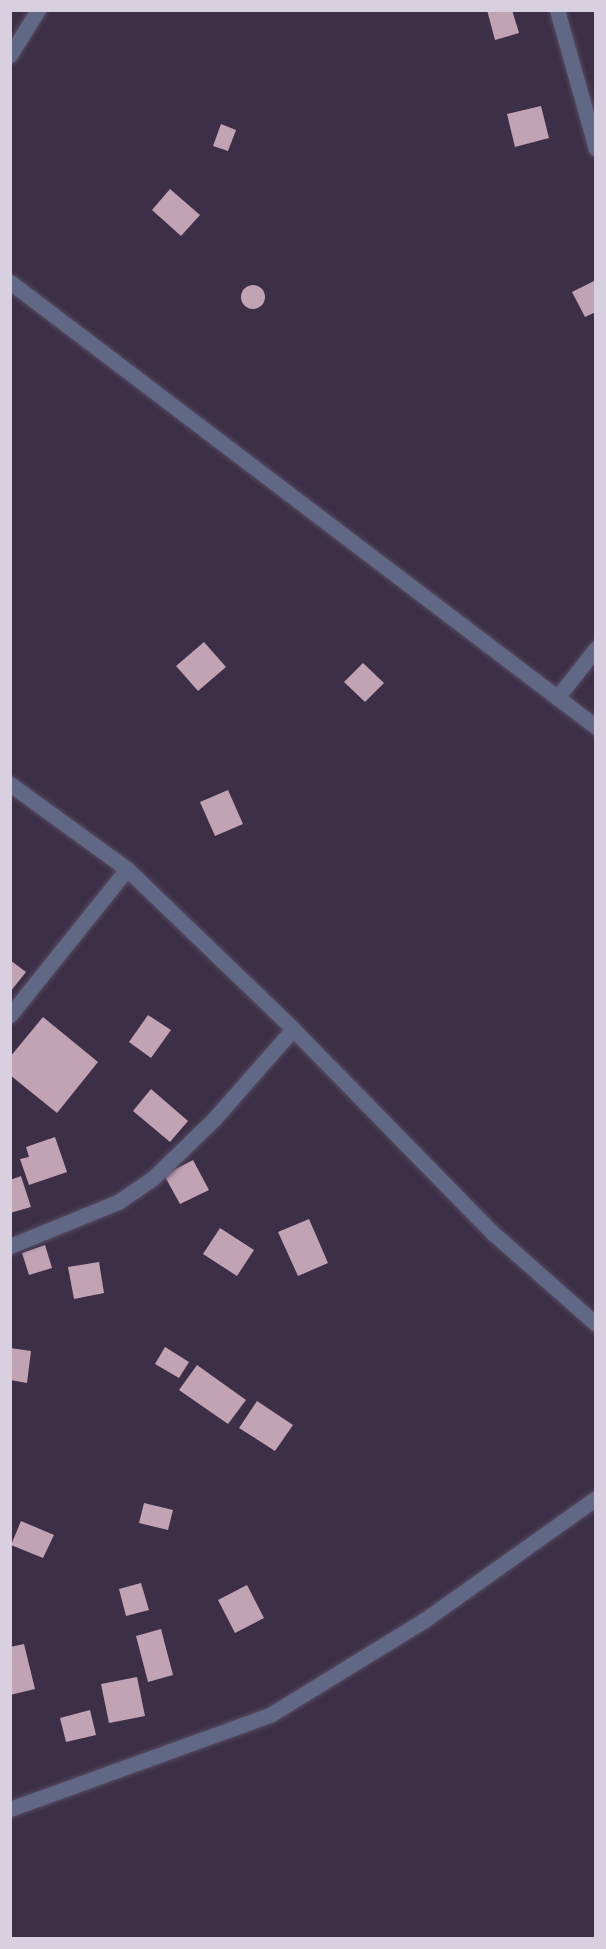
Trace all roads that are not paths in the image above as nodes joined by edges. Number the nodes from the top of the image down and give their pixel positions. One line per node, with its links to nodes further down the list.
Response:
1 (38, 10): 3 (street)
2 (557, 10): 4 (street)
3 (10, 55)
4 (596, 149)
5 (10, 282): 7 (street)
6 (596, 648): 7 (street)
7 (557, 698): 8 (street)
8 (596, 727)
9 (10, 784): 10 (street)
10 (127, 869): 11 (street); 12 (street)
11 (10, 1015)
12 (294, 1029): 13 (street); 14 (street)
13 (10, 1246)
14 (596, 1324)
15 (596, 1497): 16 (street)
16 (10, 1809)

